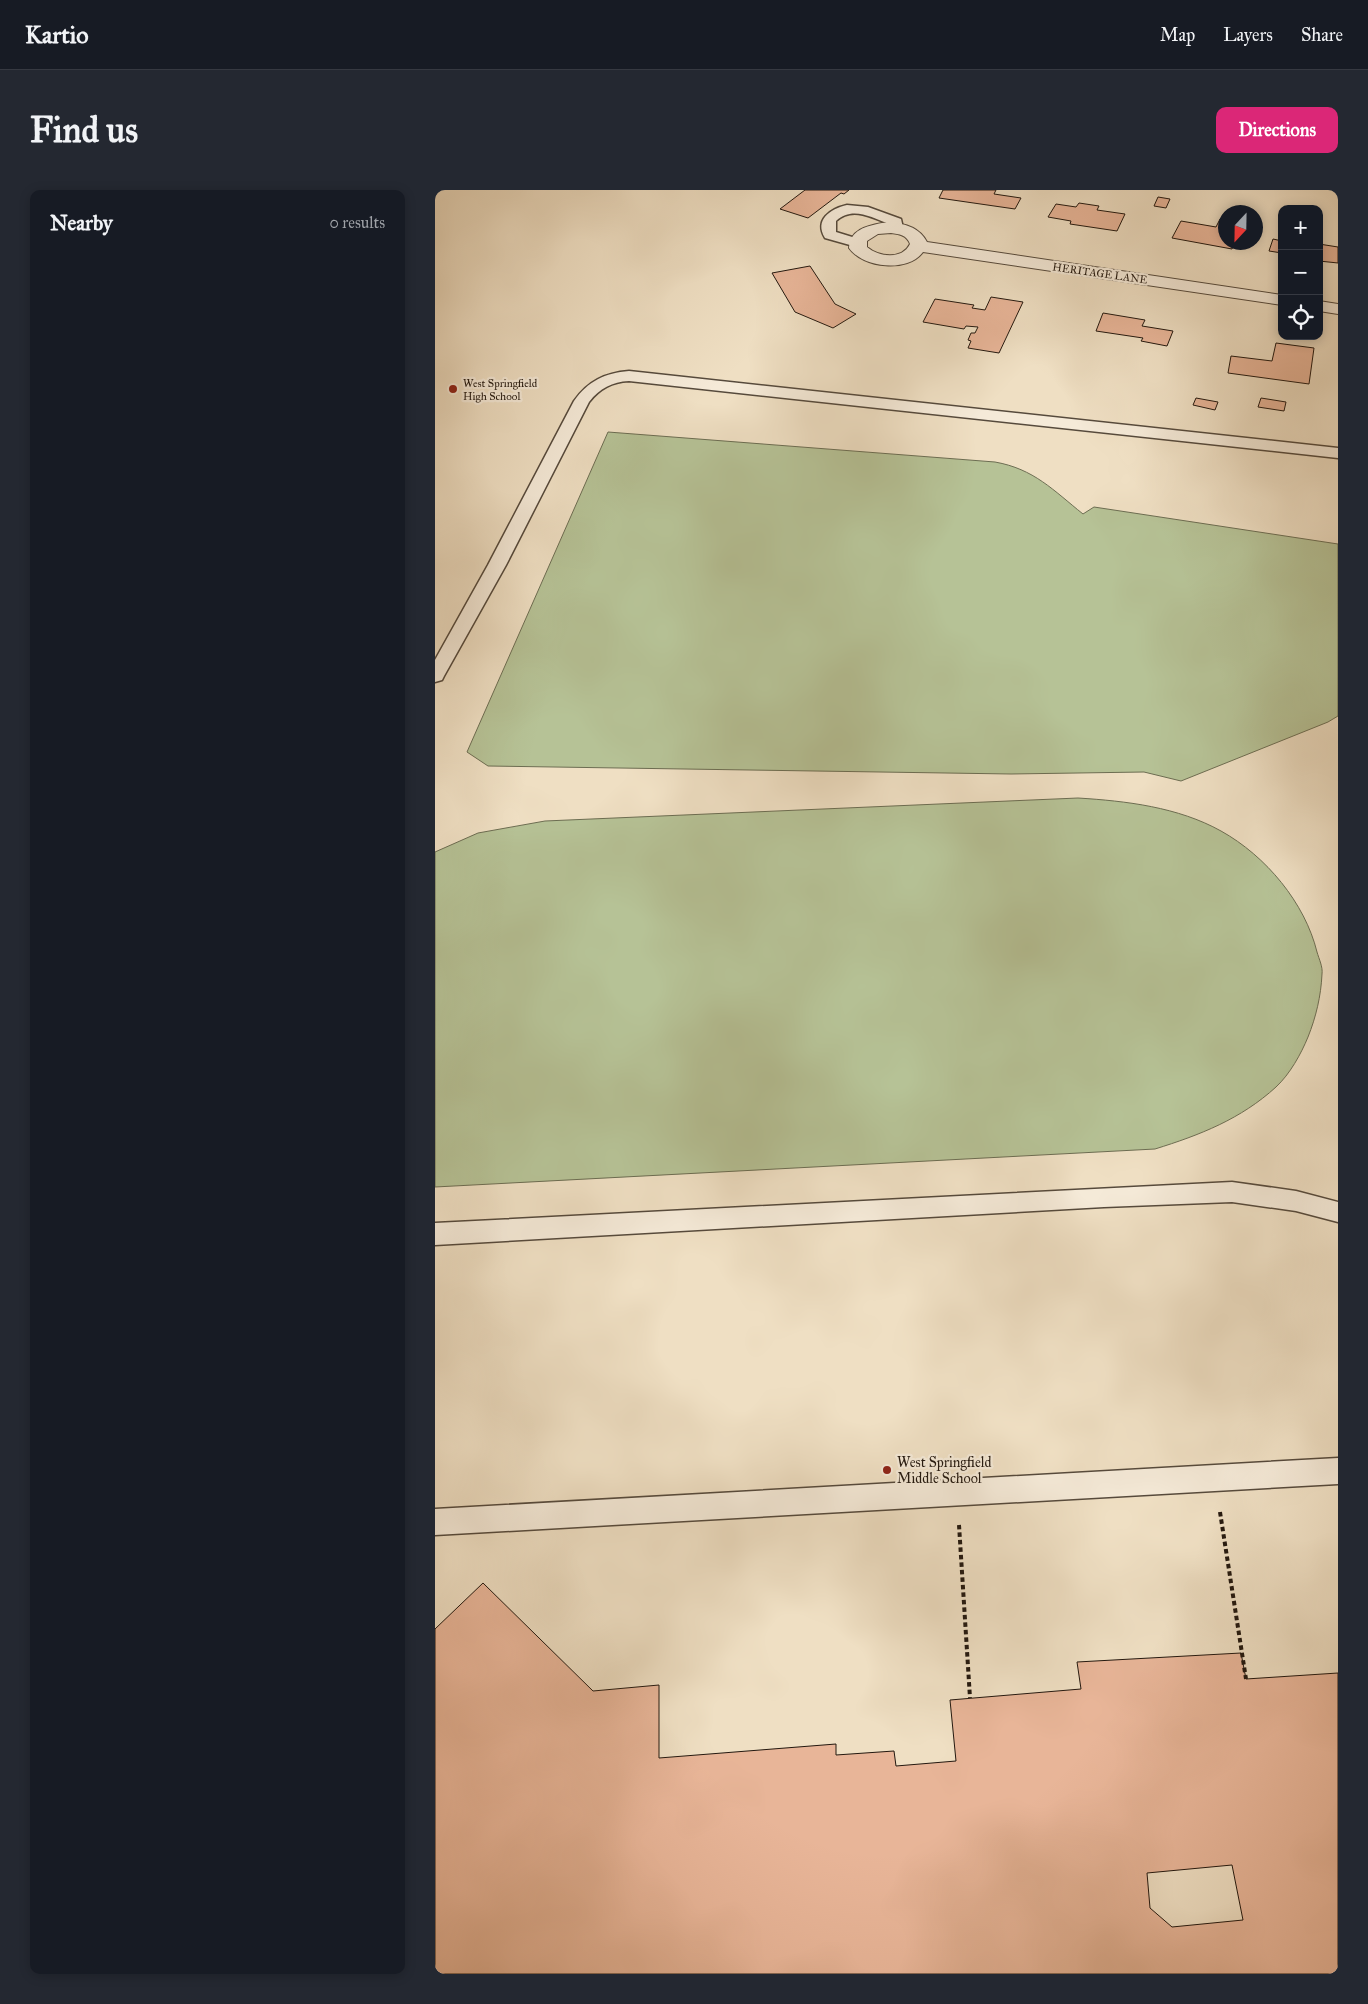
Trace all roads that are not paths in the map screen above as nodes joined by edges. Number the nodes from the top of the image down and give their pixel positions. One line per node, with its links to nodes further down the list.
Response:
1 (896, 228): 2 (street); 2 (lane); 3 (street)
2 (857, 243): 3 (street)
3 (919, 246): 4 (street, HERITAGE LANE)
4 (1278, 299)
5 (1323, 307): 6 (street)
6 (1338, 309)
7 (1338, 453): 8 (lane)
8 (435, 676)
9 (1338, 1212): 10 (lane)
10 (435, 1234)
11 (1338, 1471): 12 (lane)
12 (435, 1522)

